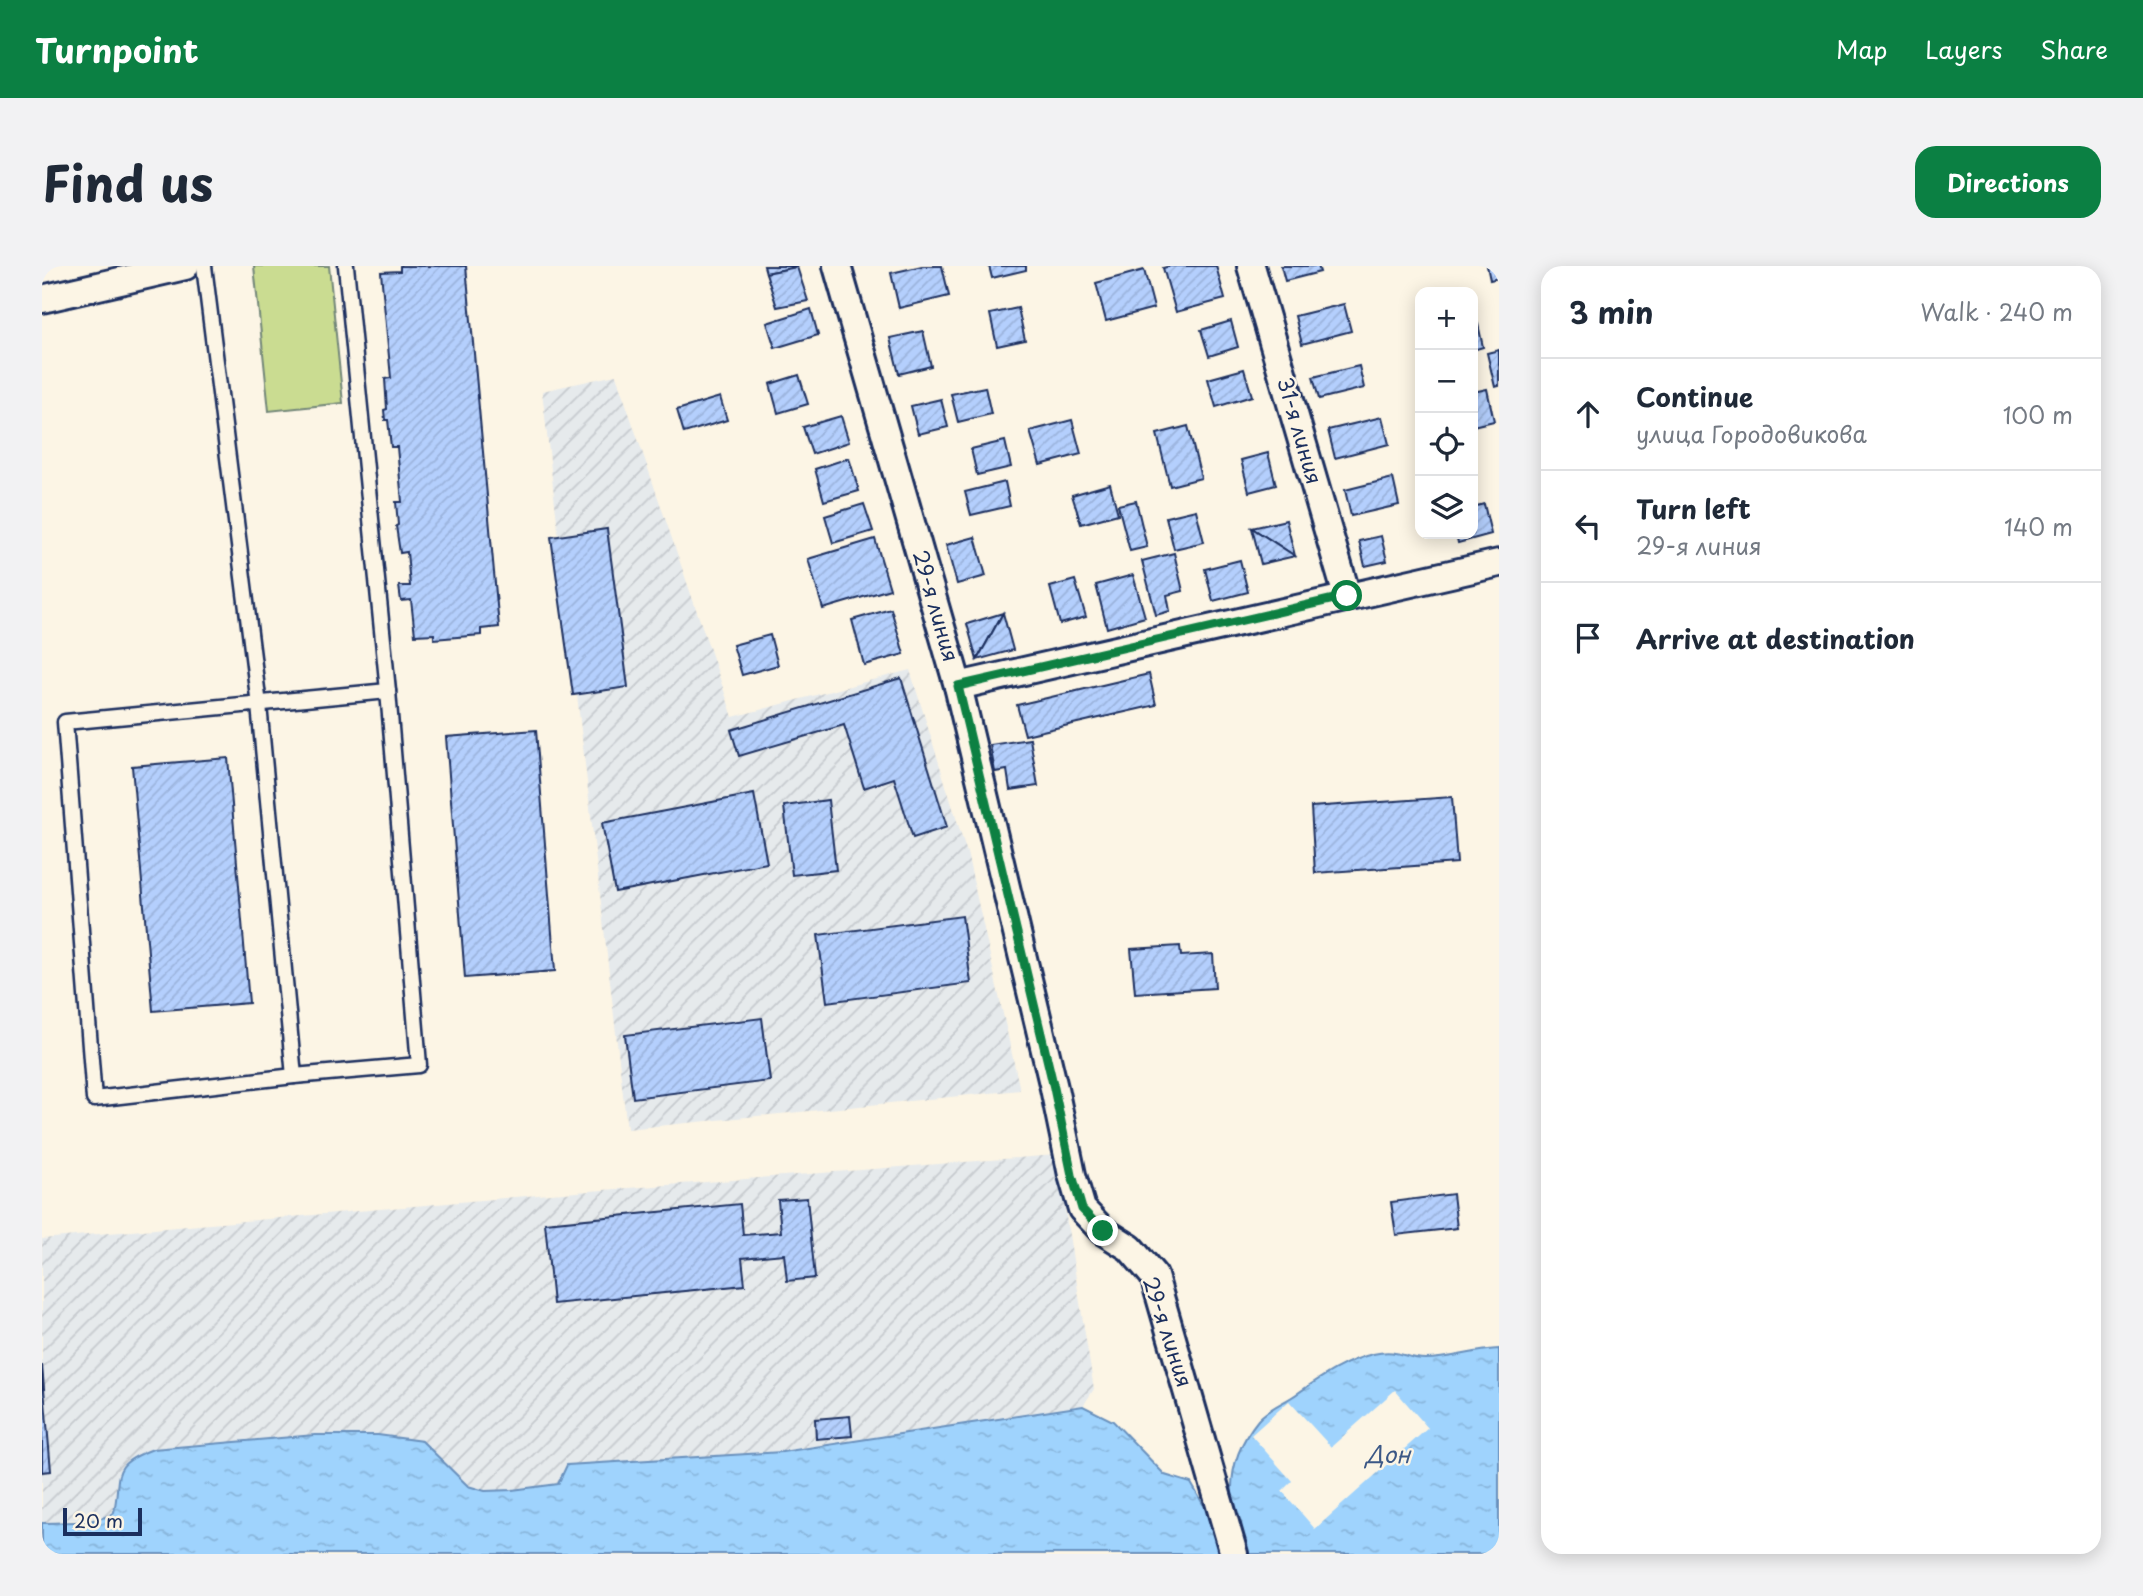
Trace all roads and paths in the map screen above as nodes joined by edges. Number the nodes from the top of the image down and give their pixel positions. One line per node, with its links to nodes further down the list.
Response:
1 (185, 266): 6 (street)
2 (204, 266): 11 (lane)
3 (346, 266): 10 (lane)
4 (837, 266): 9 (street, 29-я линия)
5 (1251, 266): 8 (street, 31-я линия)
6 (42, 299)
7 (1499, 563): 8 (street)
8 (1347, 596): 9 (street)
9 (958, 686): 13 (street, 29-я линия)
10 (388, 691): 11 (lane); 12 (lane)
11 (259, 705): 12 (lane); 12 (lane)
12 (294, 1076)
13 (1234, 1554)

